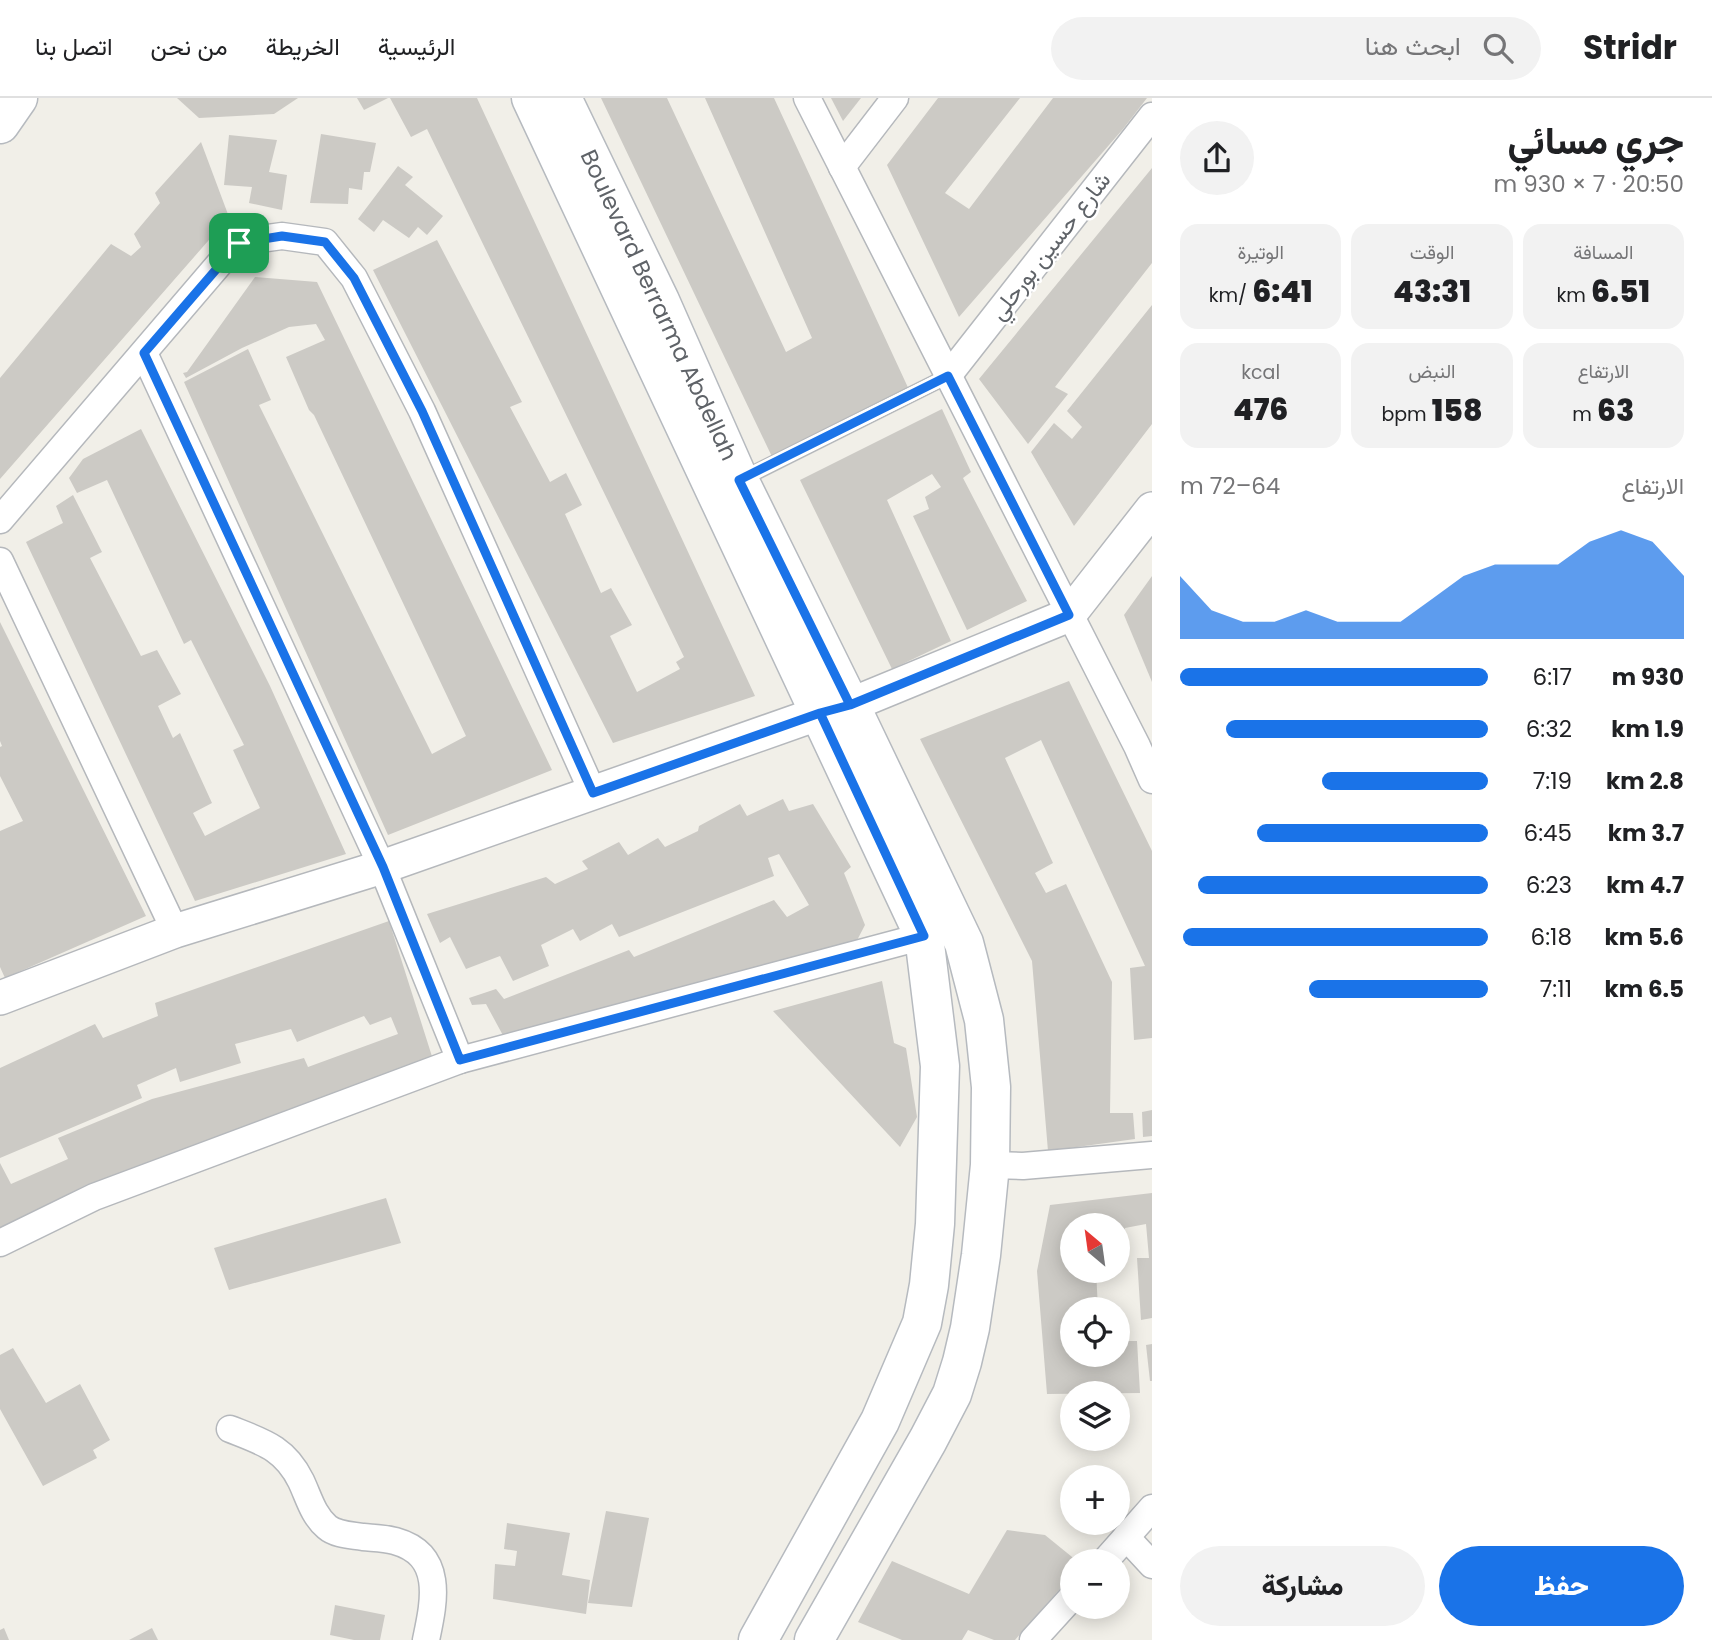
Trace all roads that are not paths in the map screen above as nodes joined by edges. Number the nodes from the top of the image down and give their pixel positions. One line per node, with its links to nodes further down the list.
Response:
1 (18, 98): 7 (main road)
2 (531, 98): 16 (main road, Boulevard Berrarma Abdellah)
3 (562, 98): 11 (main road, Boulevard Berrarma Abdellah)
4 (807, 98): 8 (street)
5 (895, 98): 8 (street)
6 (1152, 117): 10 (street, شارع حسين بورحلي)
7 (0, 124)
8 (842, 167): 10 (street)
9 (144, 353): 13 (street); 18 (street); 19 (street)
10 (948, 376): 11 (lane); 15 (street)
11 (739, 480): 16 (main road, Boulevard Berrarma Abdellah)
12 (1152, 509): 15 (street)
13 (0, 520)
14 (0, 561): 20 (street)
15 (1069, 615): 16 (street); 17 (street)
16 (835, 709): 18 (street); 21 (main road, Boulevard Berrarma Abdellah); 25 (main road, Boulevard Berrarma Abdellah)
17 (1152, 780)
18 (593, 793): 19 (street)
19 (383, 867): 20 (street); 23 (street)
20 (175, 931): 22 (street)
21 (924, 936): 23 (street); 34 (main road, Boulevard Berrarma Abdellah)
22 (0, 998)
23 (460, 1060): 26 (street)
24 (1152, 1154): 25 (street)
25 (990, 1165): 35 (main road, Boulevard Berrarma Abdellah)
26 (0, 1243)
27 (230, 1429): 33 (street)
28 (1152, 1508): 29 (street)
29 (1126, 1537): 30 (street); 31 (street)
30 (1116, 1549)
31 (1152, 1565)
32 (1060, 1610): 36 (street)
33 (426, 1640)
34 (758, 1640)
35 (814, 1640)
36 (1032, 1640)

